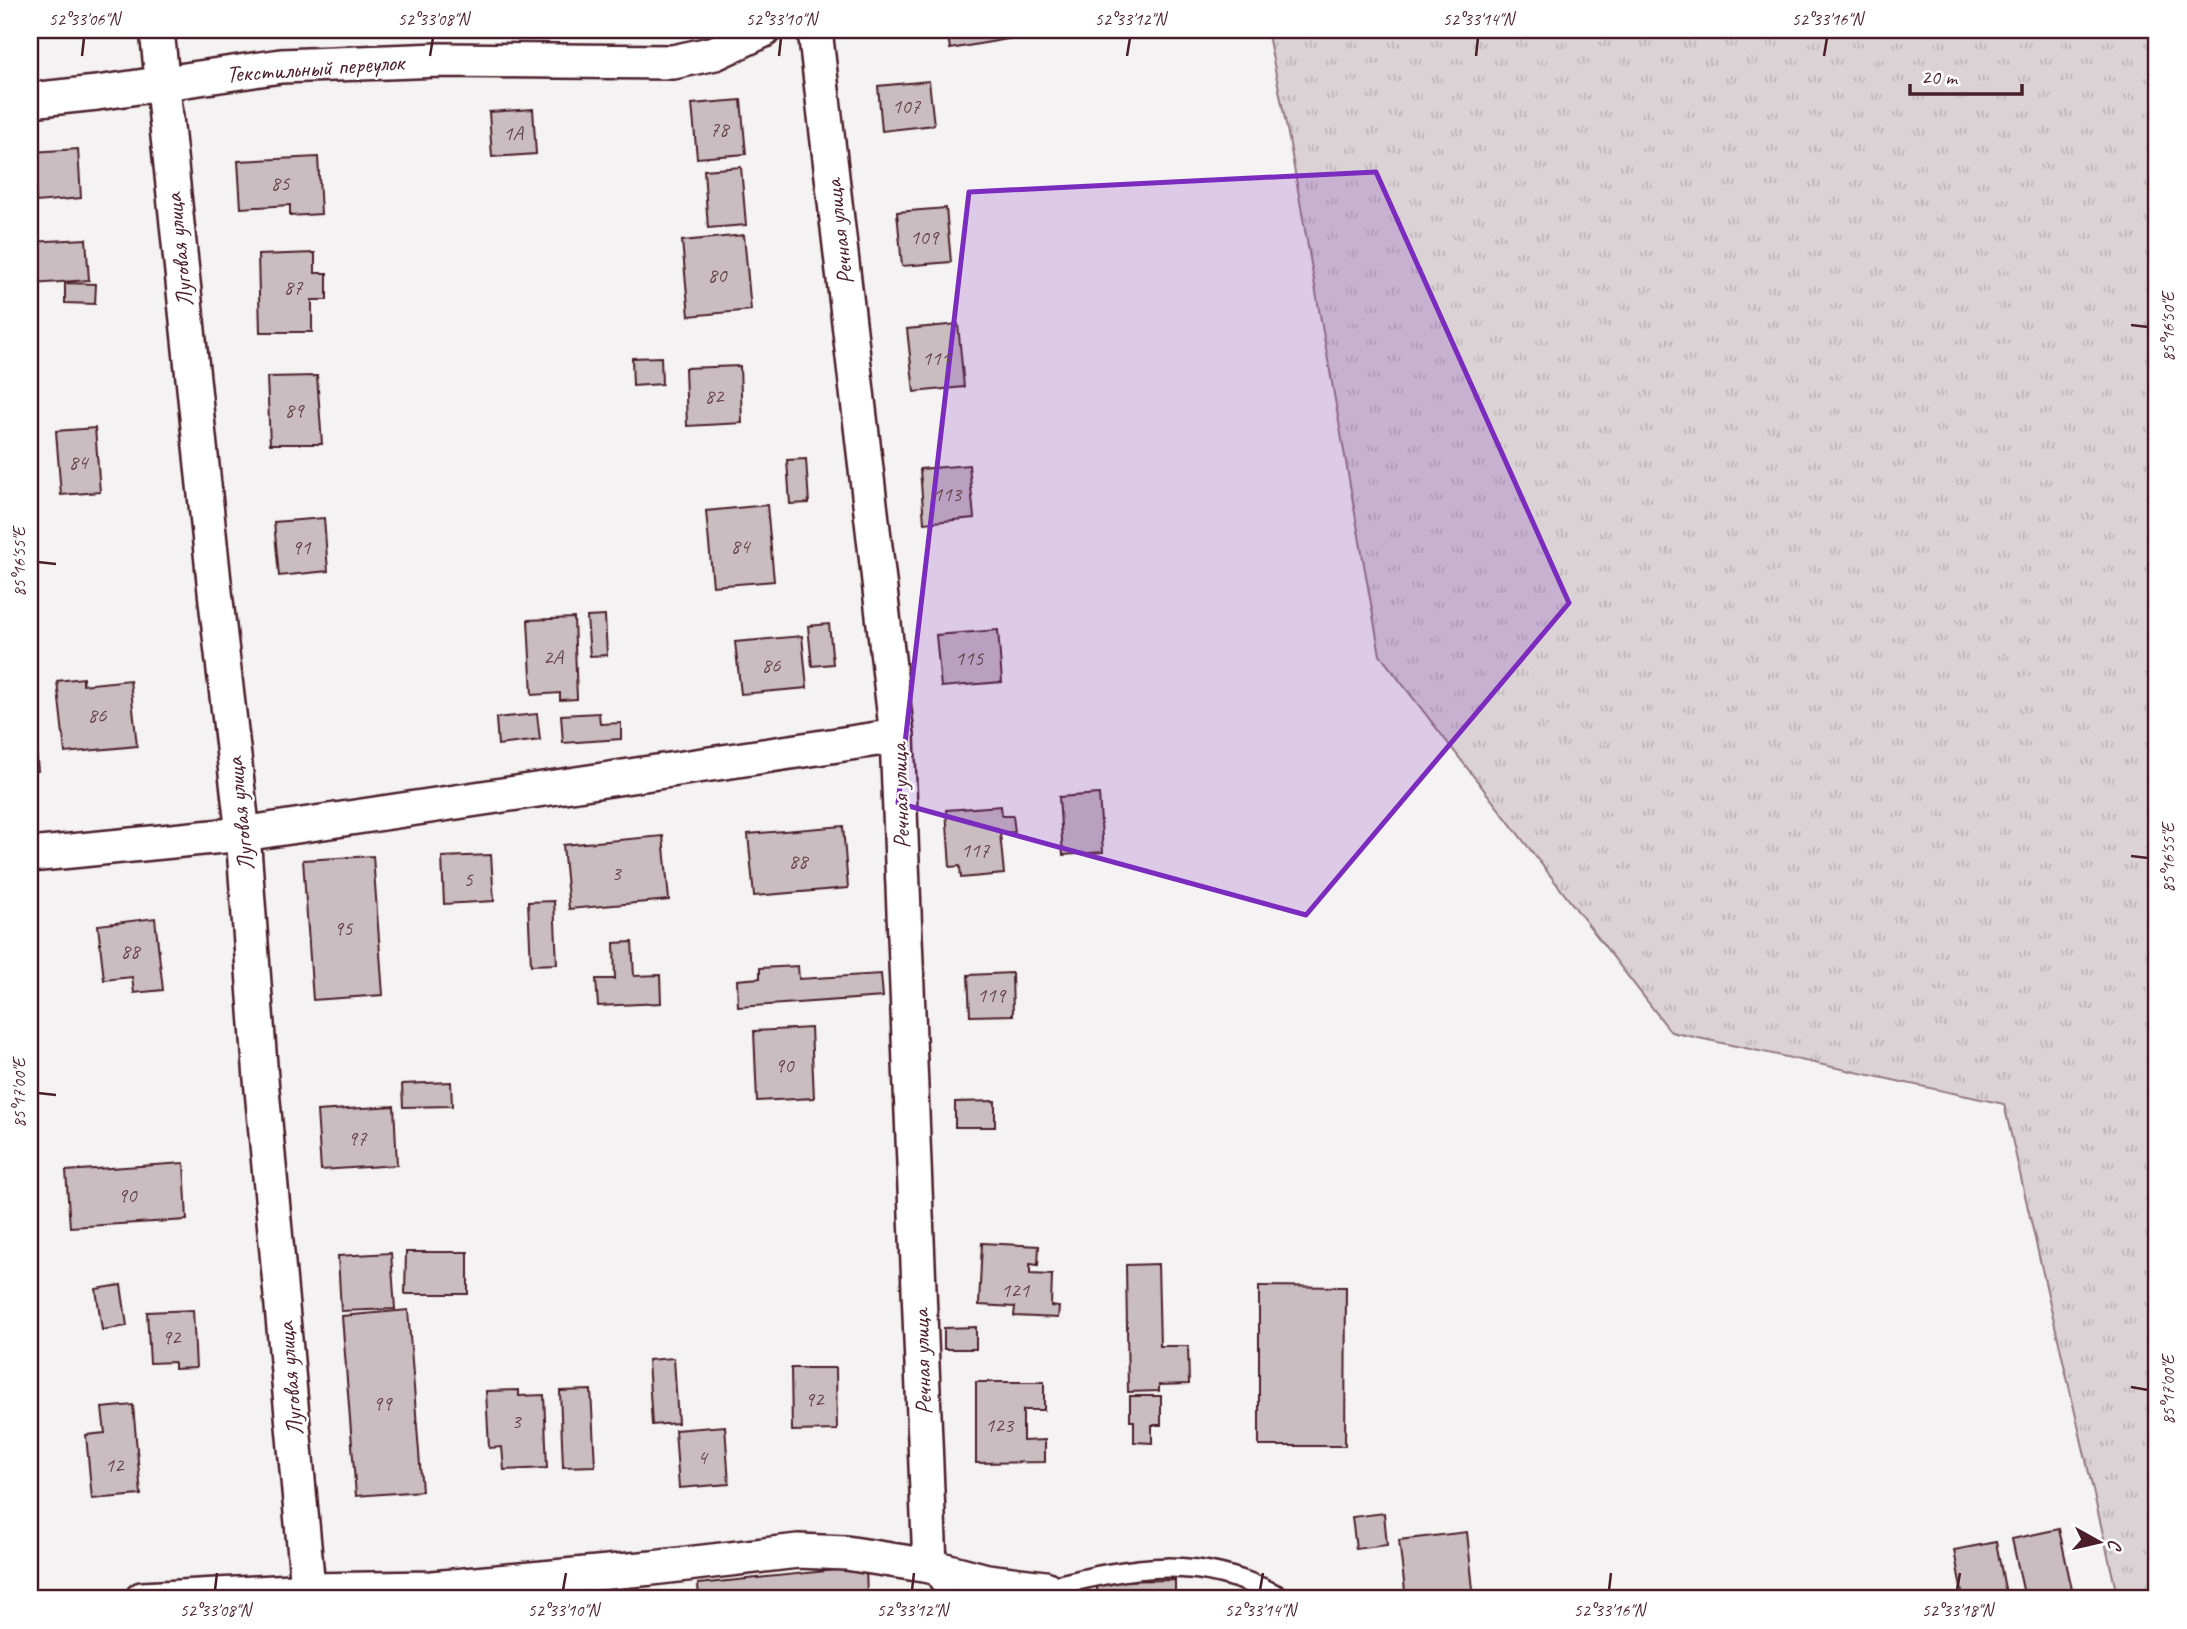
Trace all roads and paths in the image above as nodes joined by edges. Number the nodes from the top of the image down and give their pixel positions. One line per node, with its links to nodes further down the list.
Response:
1 (158, 30): 4 (street, Луговая улица)
2 (764, 30): 4 (street, Текстильный переулок)
3 (815, 30): 6 (street, Речная улица)
4 (162, 83): 5 (street, Текстильный переулок); 7 (street, Луговая улица)
5 (30, 100)
6 (897, 736): 7 (street); 9 (street, Речная улица)
7 (243, 834): 8 (street); 11 (street, Луговая улица)
8 (30, 855)
9 (930, 1566): 10 (street); 11 (street); 13 (lane)
10 (1045, 1588): 14 (lane)
11 (310, 1595): 12 (street)
12 (142, 1599)
13 (949, 1599)
14 (1285, 1599)

